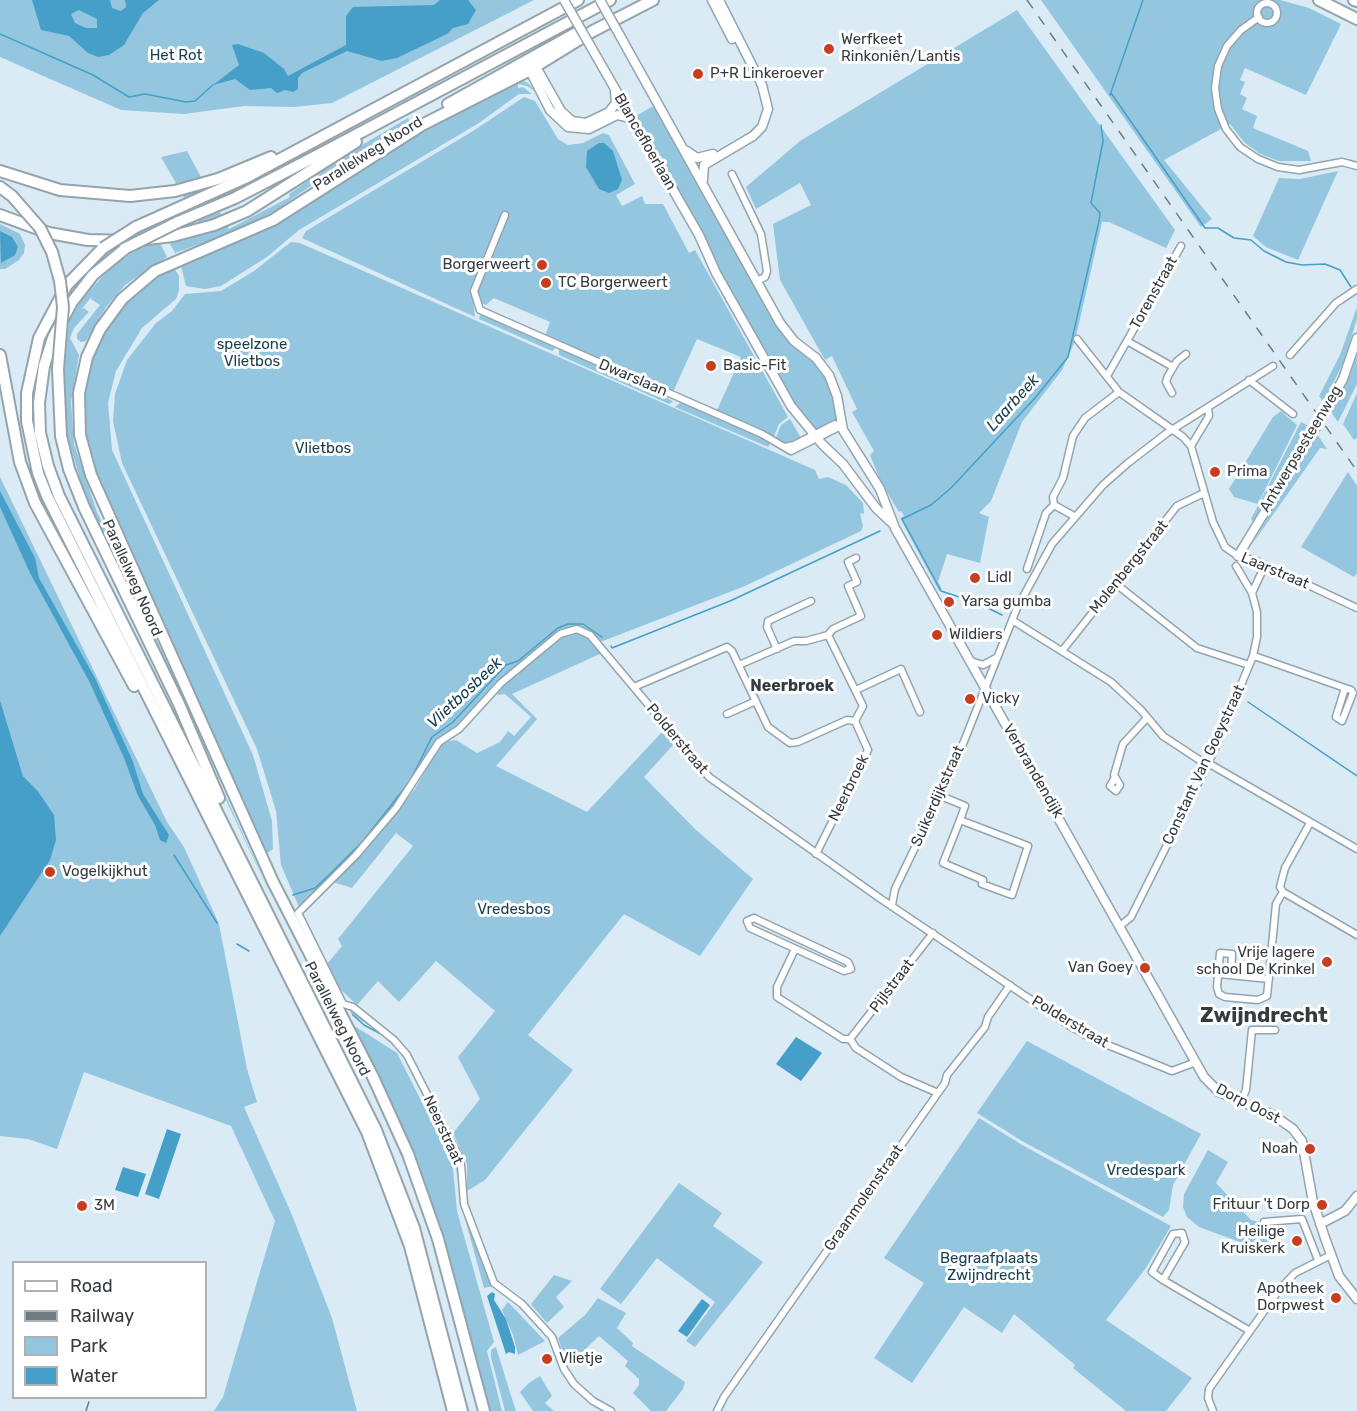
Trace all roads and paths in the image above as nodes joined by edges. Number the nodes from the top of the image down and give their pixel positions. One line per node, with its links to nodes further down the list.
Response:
1 (564, 0): 15 (main road, Blancefloerlaan, bridge)
2 (578, 0): 19 (highway)
3 (600, 0): 18 (main road, Blancefloerlaan, bridge)
4 (610, 0): 16 (highway)
5 (637, 0): 14 (highway, Parallelweg Noord)
6 (653, 0): 14 (highway)
7 (712, 0): 18 (main road)
8 (718, 0): 24 (main road)
9 (1319, 0): 13 (highway)
10 (1332, 0): 11 (highway)
11 (1357, 13)
12 (1259, 17): 20 (street)
13 (1357, 19)
14 (530, 66): 15 (main road); 17 (main road); 121 (highway, Parallelweg Noord); 122 (highway, Parallelweg Noord)
15 (612, 83): 17 (main road, Blancefloerlaan)
16 (380, 122): 25 (highway); 89 (highway, bridge)
17 (638, 129): 30 (main road, Blancefloerlaan)
18 (682, 147): 24 (main road, Blancefloerlaan)
19 (299, 149): 21 (highway); 81 (highway, bridge)
20 (1357, 166)
21 (0, 171)
22 (732, 174): 29 (street)
23 (0, 187): 89 (highway, bridge)
24 (706, 189): 28 (main road, Blancefloerlaan)
25 (0, 215)
26 (505, 215): 50 (street, Dwarslaan)
27 (1181, 246): 34 (street, Torenstraat)
28 (749, 266): 29 (main road, Verbrandendijk)
29 (757, 282): 46 (main road, Verbrandendijk)
30 (724, 286): 48 (main road, Verbrandendijk)
31 (1357, 289): 37 (street)
32 (1357, 338): 56 (main road, Antwerpsesteenweg, bridge)
33 (1077, 339): 40 (street)
34 (1127, 341): 38 (street, Torenstraat); 40 (street, Torenstraat)
35 (1186, 354): 38 (street)
36 (0, 355): 81 (highway)
37 (1290, 355)
38 (1173, 366): 43 (street)
39 (1273, 366): 41 (street, Suikerdijkstraat)
40 (1107, 376): 42 (street)
41 (1249, 380): 44 (street, Suikerdijkstraat); 45 (street)
42 (1119, 392): 47 (street); 52 (street)
43 (1172, 393)
44 (1208, 408): 47 (street, Suikerdijkstraat); 49 (street)
45 (1293, 414)
46 (841, 426): 48 (street); 54 (main road, Verbrandendijk)
47 (1173, 430): 49 (street); 53 (street, Suikerdijkstraat)
48 (813, 435): 50 (street); 50 (street); 54 (main road, Verbrandendijk)
49 (1191, 446): 51 (street, Laarstraat)
50 (784, 447)
51 (1204, 493): 56 (street, Laarstraat); 59 (street, Molenbergstraat)
52 (1054, 505): 53 (street); 58 (street)
53 (1074, 516): 63 (street, Suikerdijkstraat)
54 (892, 523): 69 (main road, Verbrandendijk)
55 (856, 558): 64 (street)
56 (1237, 561): 57 (street, Laarstraat); 60 (street, Constant Van Goeystraat)
57 (1265, 565): 60 (street); 62 (street, Laarstraat)
58 (1027, 569)
59 (1116, 584): 66 (street, Molenbergstraat); 71 (street)
60 (1252, 593): 68 (street, Constant Van Goeystraat)
61 (811, 601): 65 (street)
62 (1357, 609)
63 (1012, 620): 66 (street); 67 (street, Suikerdijkstraat)
64 (828, 635): 65 (street); 75 (street)
65 (777, 648): 70 (street)
66 (1062, 651): 79 (street)
67 (998, 656): 69 (street); 73 (street, Suikerdijkstraat)
68 (1252, 656): 71 (street, Constant Van Goeystraat); 74 (street)
69 (971, 661): 73 (main road, Verbrandendijk)
70 (739, 665): 72 (street); 76 (street)
71 (1249, 665): 82 (street, Constant Van Goeystraat)
72 (634, 687): 88 (street, Polderstraat); 92 (street, Polderstraat)
73 (985, 687): 84 (street, Suikerdijkstraat); 93 (main road, Verbrandendijk)
74 (1345, 688): 74 (street)
75 (856, 690): 77 (street); 80 (street)
76 (756, 701): 78 (street); 80 (street)
77 (920, 711)
78 (727, 714)
79 (1146, 719): 82 (street); 83 (street)
80 (855, 721): 88 (street, Neerbroek)
81 (175, 752): 116 (highway)
82 (1208, 764): 86 (street); 93 (street, Constant Van Goeystraat)
83 (1114, 779)
84 (941, 796): 85 (street); 91 (street, Suikerdijkstraat)
85 (960, 820): 85 (street)
86 (1310, 823): 87 (street); 90 (street)
87 (1357, 849)
88 (816, 854): 91 (street, Polderstraat)
89 (242, 857): 116 (highway)
90 (1283, 892): 95 (street); 99 (street)
91 (892, 905): 94 (street, Polderstraat)
92 (298, 913): 123 (street, Neerstraat)
93 (1120, 926): 103 (main road, Dorp Oost)
94 (933, 933): 100 (street, Polderstraat); 102 (street, Pijlstraat)
95 (1357, 935)
96 (795, 949): 96 (street); 102 (street)
97 (1219, 974): 98 (street); 98 (street); 99 (street)
98 (1231, 975): 99 (street)
99 (1269, 979)
100 (1010, 985): 103 (street, Polderstraat); 104 (street, Graanmolenstraat)
101 (1275, 1030): 105 (street)
102 (850, 1040): 104 (street)
103 (1196, 1062): 105 (main road, Dorp Oost)
104 (938, 1093): 124 (street, Graanmolenstraat)
105 (1241, 1101): 108 (main road, Dorp Oost)
106 (1357, 1196): 108 (main road)
107 (1264, 1222): 110 (street)
108 (1320, 1224): 109 (main road, Dorp Oost)
109 (1331, 1255): 110 (street); 113 (main road, Dorp Oost)
110 (1318, 1260): 115 (street)
111 (1163, 1280): 111 (street); 115 (street)
112 (1357, 1283): 113 (street)
113 (1348, 1288): 114 (main road, Dorp Oost)
114 (1357, 1299)
115 (1250, 1331): 125 (street)
116 (452, 1389): 117 (highway); 118 (highway); 119 (highway); 120 (highway)
117 (448, 1411)
118 (453, 1411)
119 (462, 1411)
120 (468, 1411)
121 (479, 1411)
122 (484, 1411)
123 (610, 1411)
124 (717, 1411)
125 (1213, 1411)

